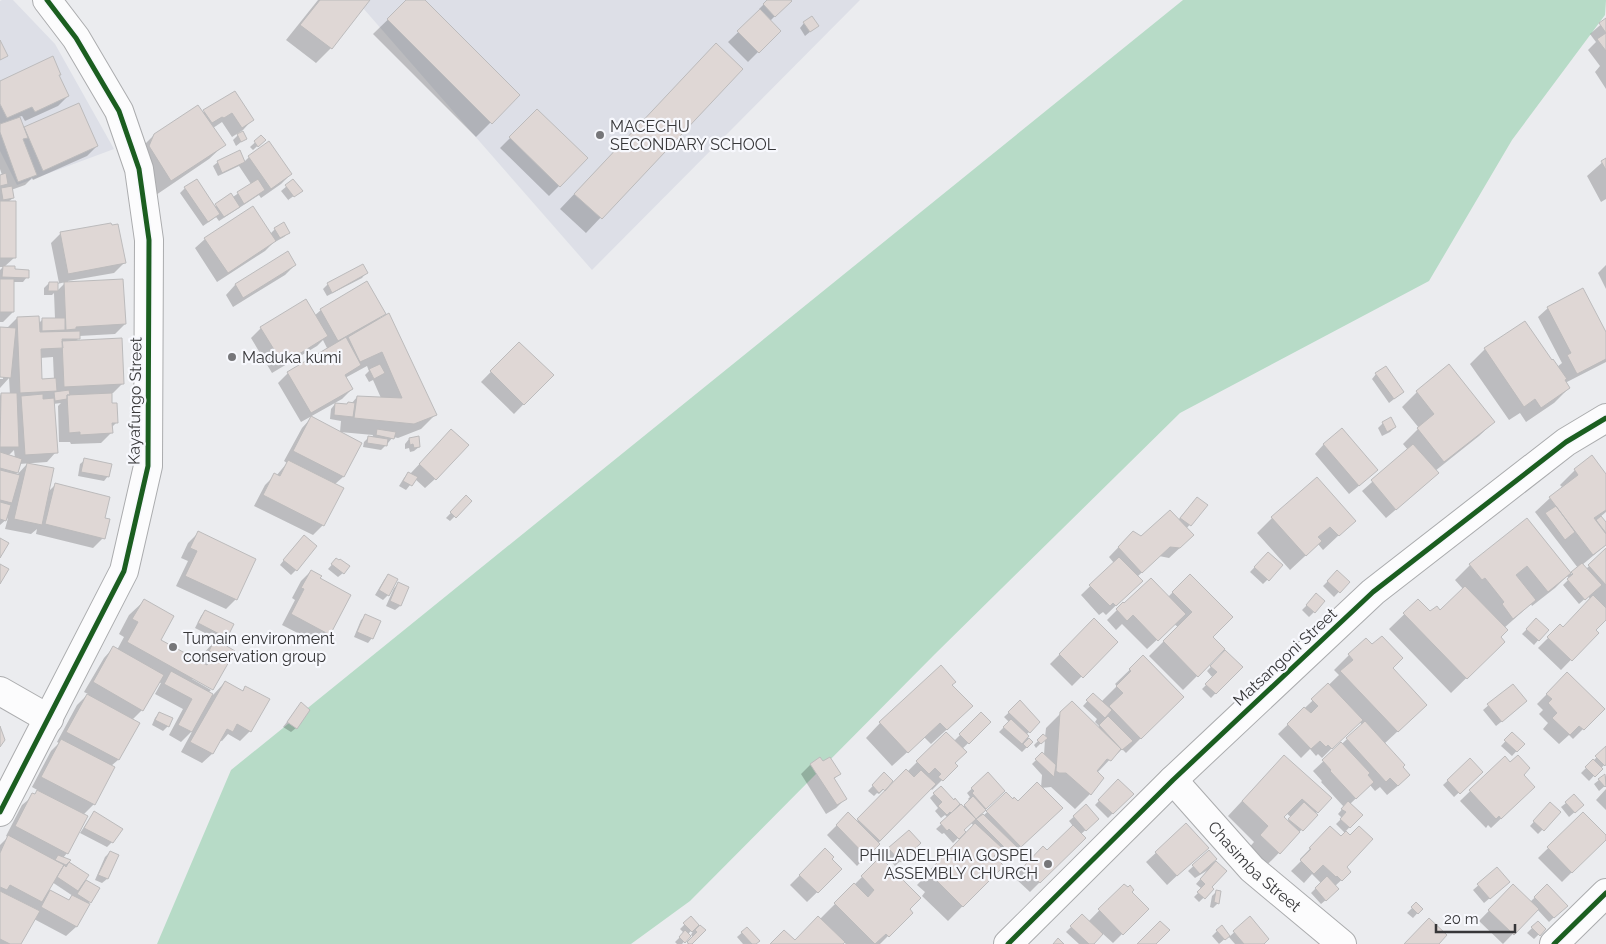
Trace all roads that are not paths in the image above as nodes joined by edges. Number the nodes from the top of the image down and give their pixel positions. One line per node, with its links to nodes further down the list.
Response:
1 (47, 0): 4 (street, Kayafungo Street)
2 (1606, 418): 5 (street, Matsangoni Street)
3 (0, 691): 4 (street)
4 (49, 719): 6 (street, Kayafungo Street)
5 (1173, 780): 8 (street, Matsangoni Street); 9 (street, Chasimba Street)
6 (0, 812)
7 (1606, 893): 10 (street)
8 (1008, 944)
9 (1342, 944)
10 (1554, 944)

